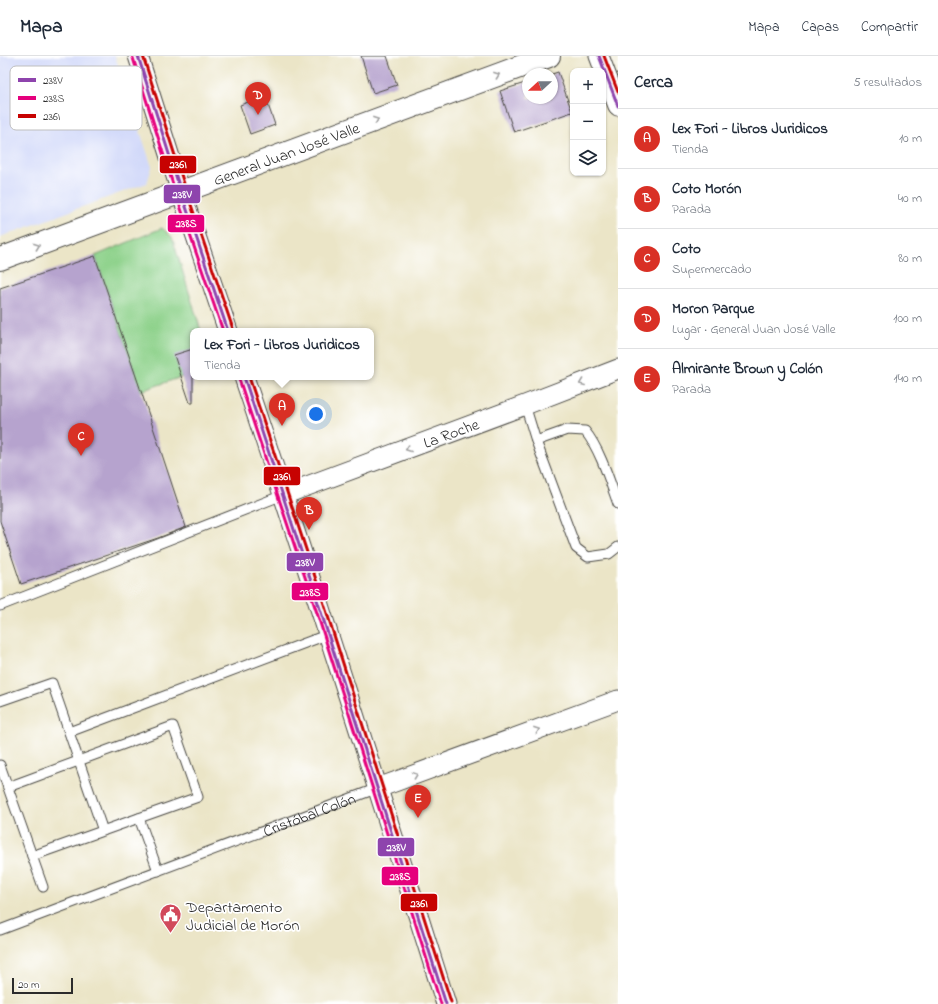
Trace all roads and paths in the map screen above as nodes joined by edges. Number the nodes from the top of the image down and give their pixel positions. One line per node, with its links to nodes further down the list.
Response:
1 (138, 56): 4 (street)
2 (550, 56): 7 (street, General Juan José Valle, one-way to 2)
3 (599, 56): 6 (street)
4 (141, 66)
5 (142, 68): 7 (street)
6 (618, 106)
7 (182, 192): 8 (street, General Juan José Valle, one-way to 7); 9 (street)
8 (0, 259)
9 (227, 328)
10 (618, 369): 12 (street, La Roche, one-way to 12)
11 (245, 380): 14 (street)
12 (525, 405): 13 (lane); 14 (street, La Roche, one-way to 14)
13 (536, 441): 15 (lane); 16 (lane)
14 (284, 495): 17 (lane); 18 (street)
15 (618, 504)
16 (618, 547)
17 (0, 606)
18 (329, 634): 21 (lane); 25 (street)
19 (618, 700): 25 (street, Cristóbal Colón, one-way to 19)
20 (0, 701): 21 (lane)
21 (69, 732): 22 (lane)
22 (79, 761): 24 (lane); 26 (lane); 27 (lane)
23 (0, 765): 24 (lane)
24 (8, 787): 28 (lane)
25 (378, 788): 29 (lane, Cristóbal Colón); 32 (street)
26 (139, 818): 27 (lane); 29 (lane)
27 (103, 830): 28 (lane)
28 (32, 856): 30 (lane)
29 (158, 871): 31 (lane, Cristóbal Colón)
30 (43, 887)
31 (0, 930)
32 (446, 1004)

